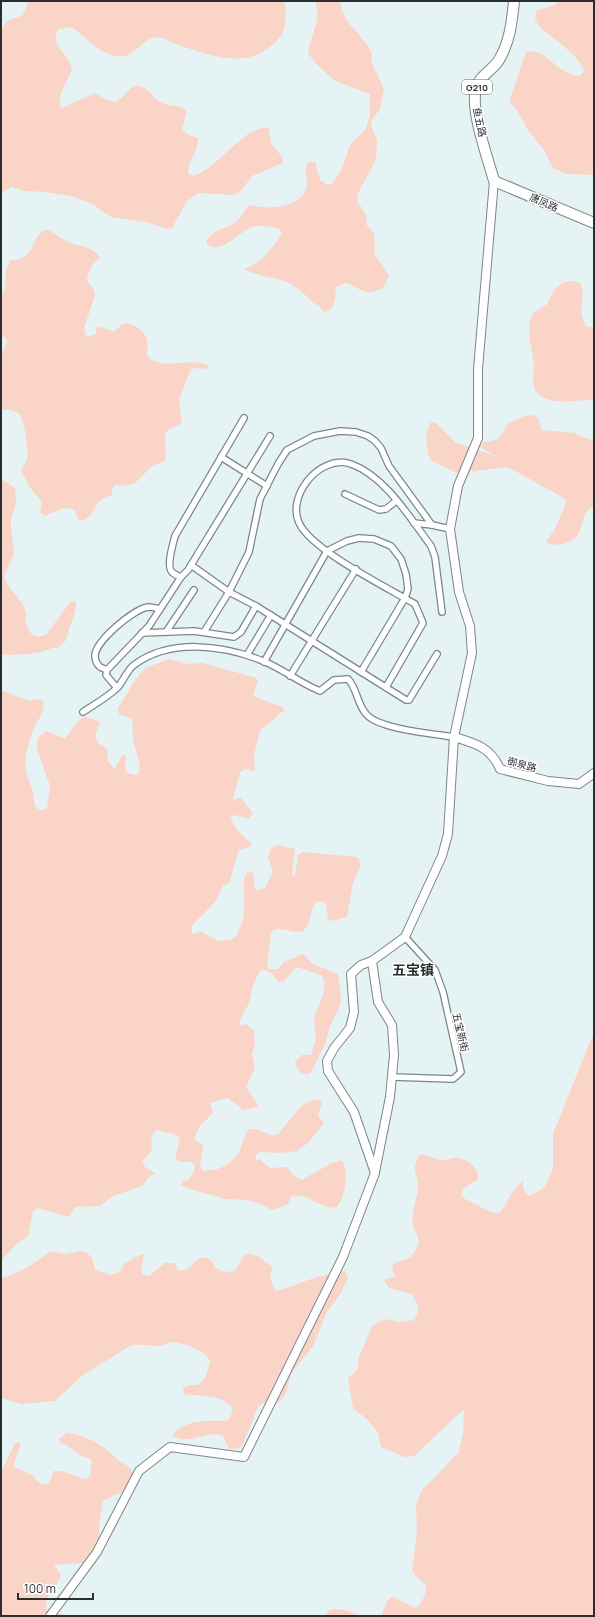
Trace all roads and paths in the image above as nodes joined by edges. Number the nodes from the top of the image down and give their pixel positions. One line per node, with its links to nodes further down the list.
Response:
1 (514, 1): 2 (highway, 鱼五路 / G210)
2 (494, 181): 3 (highway, 唐凤路); 13 (street)
3 (594, 223)
4 (244, 418): 6 (street)
5 (270, 436): 7 (street)
6 (221, 457): 7 (street); 17 (street)
7 (247, 473): 8 (street); 15 (street)
8 (267, 486): 12 (street); 19 (street)
9 (345, 494): 10 (street)
10 (396, 501): 11 (street); 14 (street)
11 (414, 523): 12 (street); 23 (street)
12 (432, 525): 13 (street)
13 (450, 529): 39 (street)
14 (327, 551): 16 (street); 20 (street); 25 (street)
15 (191, 565): 17 (street); 19 (street)
16 (356, 569): 20 (street); 29 (street)
17 (181, 577): 22 (street)
18 (194, 590): 26 (street)
19 (229, 592): 21 (street); 27 (street)
20 (405, 598): 34 (street); 36 (street)
21 (256, 606): 24 (street); 27 (street)
22 (160, 609): 28 (street); 33 (street)
23 (442, 612)
24 (271, 616): 25 (street); 31 (street)
25 (286, 625): 29 (street); 32 (street)
26 (166, 632): 27 (street); 28 (street)
27 (204, 632)
28 (142, 633): 33 (street)
29 (311, 641): 34 (street); 35 (street)
30 (437, 654): 36 (street)
31 (247, 656): 32 (street); 37 (street)
32 (264, 662): 35 (street)
33 (106, 670): 37 (street)
34 (361, 672): 36 (street)
35 (290, 676): 39 (street)
36 (386, 687)
37 (117, 688): 38 (street)
38 (83, 712)
39 (454, 737): 40 (street, 御泉路); 41 (street)
40 (594, 773)
41 (405, 937): 42 (street); 43 (street, 五宝新街)
42 (372, 961): 43 (street); 44 (street)
43 (392, 1078): 44 (street)
44 (375, 1173): 45 (street)
45 (50, 1616)

